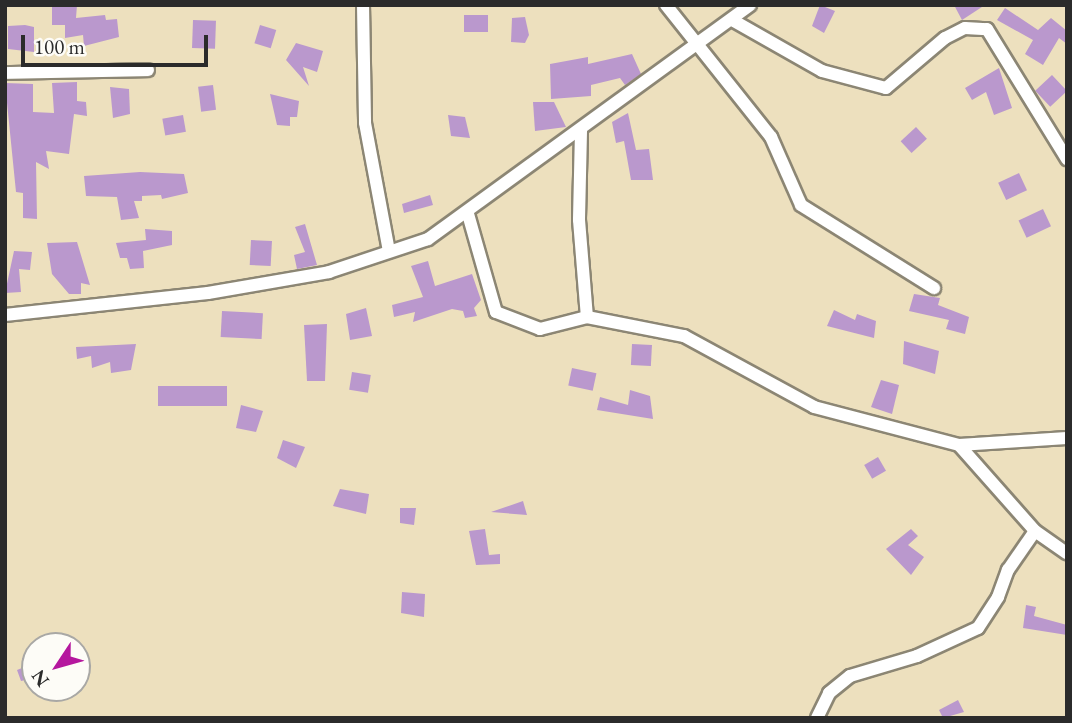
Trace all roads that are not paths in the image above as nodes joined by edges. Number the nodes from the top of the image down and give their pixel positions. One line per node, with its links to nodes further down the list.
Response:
1 (363, 5): 11 (street)
2 (666, 5): 5 (street)
3 (750, 5): 4 (street)
4 (734, 21): 5 (street); 9 (street)
5 (694, 45): 8 (street); 12 (street)
6 (148, 70): 7 (street)
7 (5, 73)
8 (581, 131): 10 (street); 14 (street)
9 (1067, 159)
10 (468, 214): 11 (street); 14 (street)
11 (389, 251): 13 (street)
12 (934, 288)
13 (5, 315)
14 (587, 317): 16 (street)
15 (1067, 438): 16 (street)
16 (959, 445): 17 (street)
17 (1035, 531): 18 (street); 19 (street)
18 (1067, 552)
19 (817, 718)

